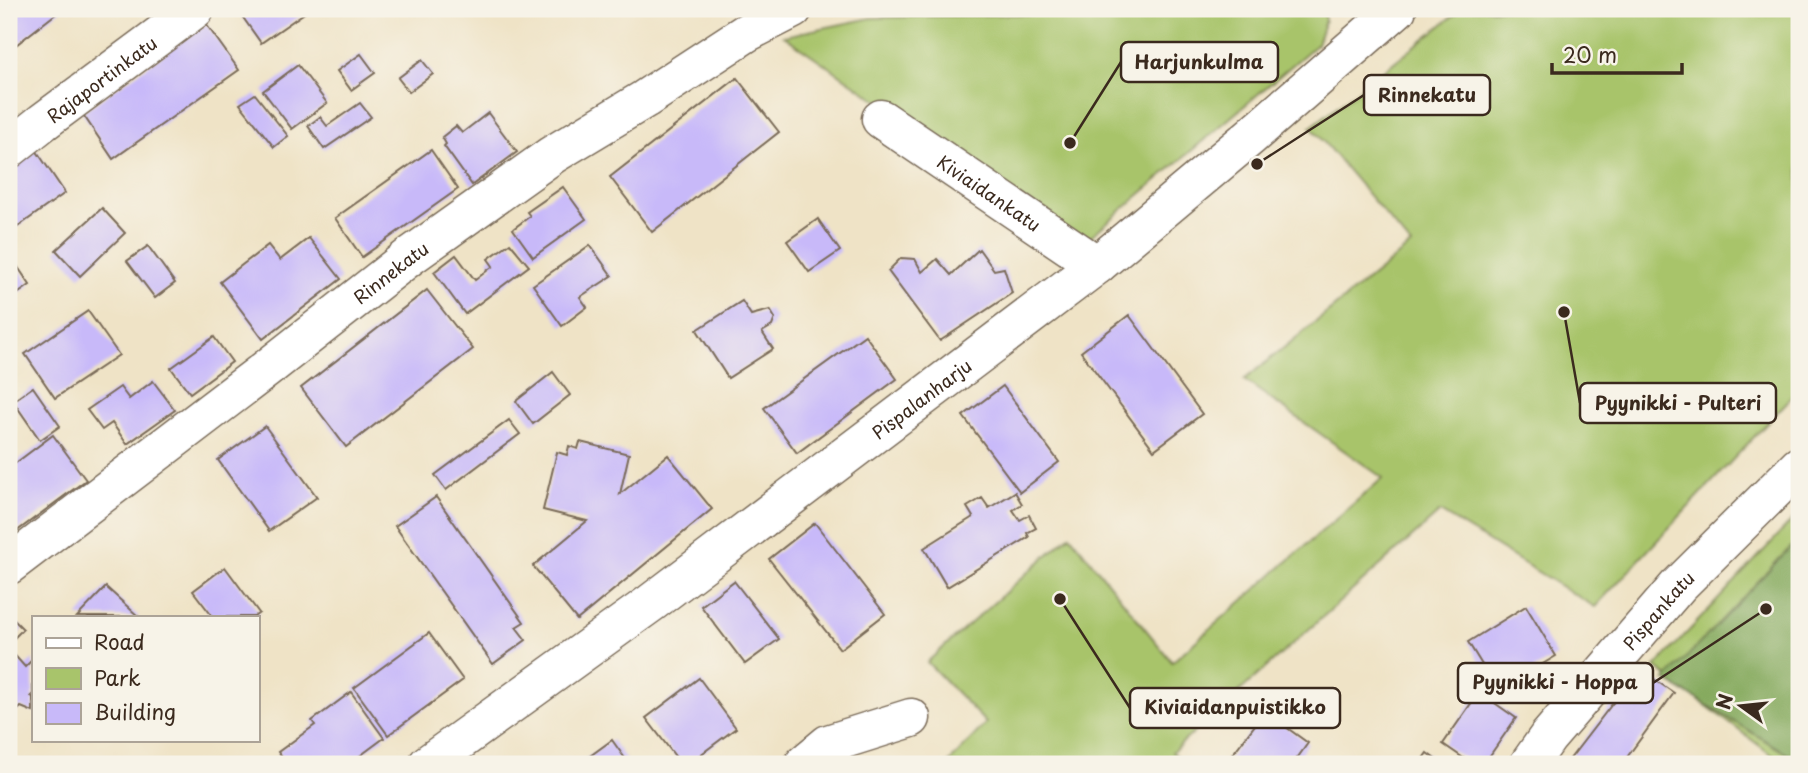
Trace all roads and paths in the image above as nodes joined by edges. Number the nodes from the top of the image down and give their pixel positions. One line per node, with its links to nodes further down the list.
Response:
1 (195, 9): 5 (street, Rajaportinkatu)
2 (793, 9): 8 (street, Rinnekatu)
3 (1397, 9): 6 (street, Pispalanharju)
4 (881, 119): 6 (street, Kiviaidankatu)
5 (9, 149)
6 (1097, 265): 10 (street, Pispalanharju)
7 (1799, 466): 12 (street, Pispankatu)
8 (9, 565)
9 (911, 718): 11 (street)
10 (428, 764)
11 (804, 764)
12 (1529, 764)

